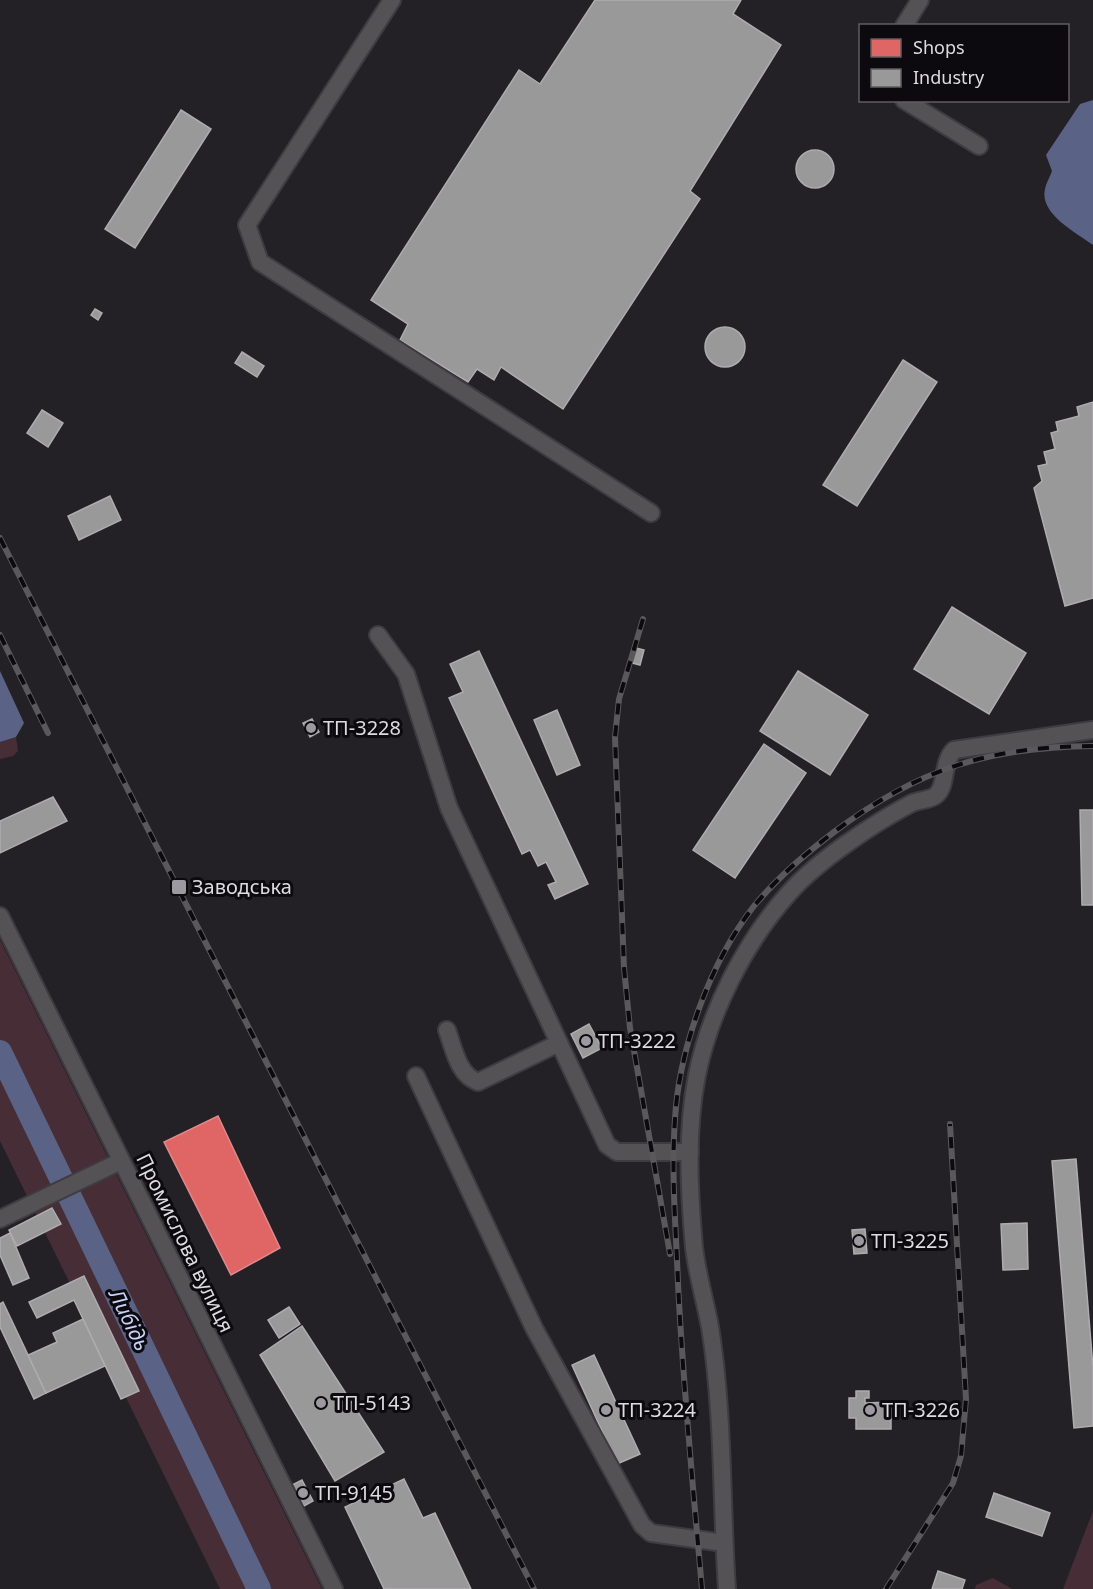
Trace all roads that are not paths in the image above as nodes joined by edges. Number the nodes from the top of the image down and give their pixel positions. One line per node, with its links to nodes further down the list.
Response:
1 (392, 0): 6 (street)
2 (920, 0): 3 (street)
3 (905, 24)
4 (907, 102): 5 (street)
5 (979, 146)
6 (651, 513)
7 (378, 635): 11 (street)
8 (1093, 730): 13 (street)
9 (0, 916): 14 (street, Промислова вулиця)
10 (447, 1030): 11 (street)
11 (559, 1043): 13 (street)
12 (416, 1076): 16 (street)
13 (690, 1152): 16 (street)
14 (121, 1161): 15 (street); 17 (street, Промислова вулиця)
15 (0, 1219)
16 (724, 1543): 18 (street)
17 (334, 1589)
18 (727, 1589)

